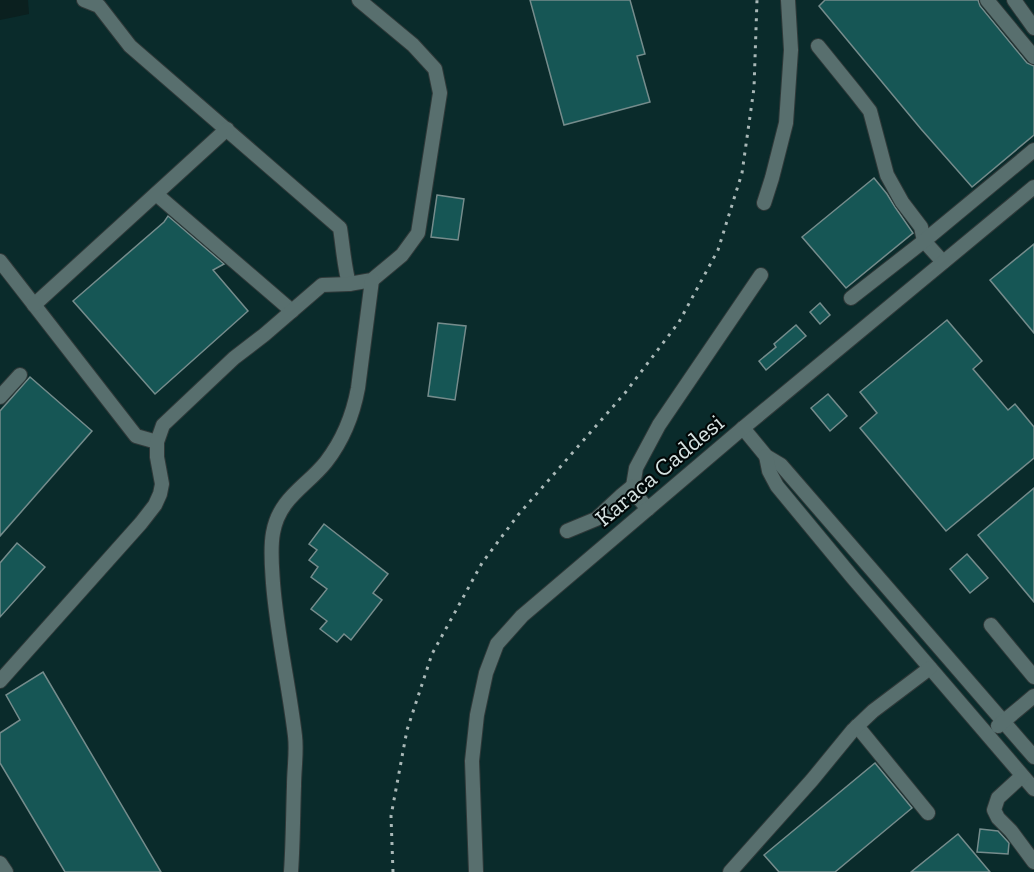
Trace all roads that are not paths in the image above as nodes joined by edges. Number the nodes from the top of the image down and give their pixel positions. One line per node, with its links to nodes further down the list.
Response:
1 (84, 0): 6 (street)
2 (359, 0): 19 (street)
3 (788, 0): 14 (street)
4 (987, 0): 9 (street)
5 (1014, 0): 7 (street)
6 (103, 3): 10 (street)
7 (1034, 28)
8 (818, 46): 15 (street)
9 (1034, 57)
10 (227, 129): 13 (street); 20 (street)
11 (1034, 150): 15 (street)
12 (1034, 188): 17 (street, Karaca Caddesi)
13 (156, 194): 22 (street); 23 (street)
14 (764, 202)
15 (924, 241): 17 (street); 21 (street)
16 (0, 261): 22 (street)
17 (943, 262): 26 (street, Karaca Caddesi)
18 (761, 275): 29 (street)
19 (372, 280): 20 (street); 47 (street)
20 (349, 284): 23 (street)
21 (851, 298)
22 (34, 305): 27 (street)
23 (292, 311): 27 (street)
24 (20, 375): 25 (street)
25 (0, 397)
26 (744, 428): 28 (street); 30 (street, Karaca Caddesi)
27 (157, 442): 35 (street)
28 (766, 456): 33 (street); 37 (street)
29 (633, 486): 30 (street); 31 (street)
30 (648, 509): 48 (street, Karaca Caddesi)
31 (567, 531)
32 (991, 625): 34 (street)
33 (930, 668): 38 (street); 39 (street)
34 (1034, 677)
35 (0, 681)
36 (1034, 696): 37 (street)
37 (1003, 721): 39 (street); 40 (street)
38 (857, 726): 43 (street); 49 (street)
39 (987, 735): 41 (street)
40 (1032, 749)
41 (1022, 776): 42 (street); 44 (street)
42 (1034, 789)
43 (928, 813)
44 (1034, 861)
45 (0, 862): 46 (street)
46 (6, 872)
47 (291, 872)
48 (476, 872)
49 (730, 872)

